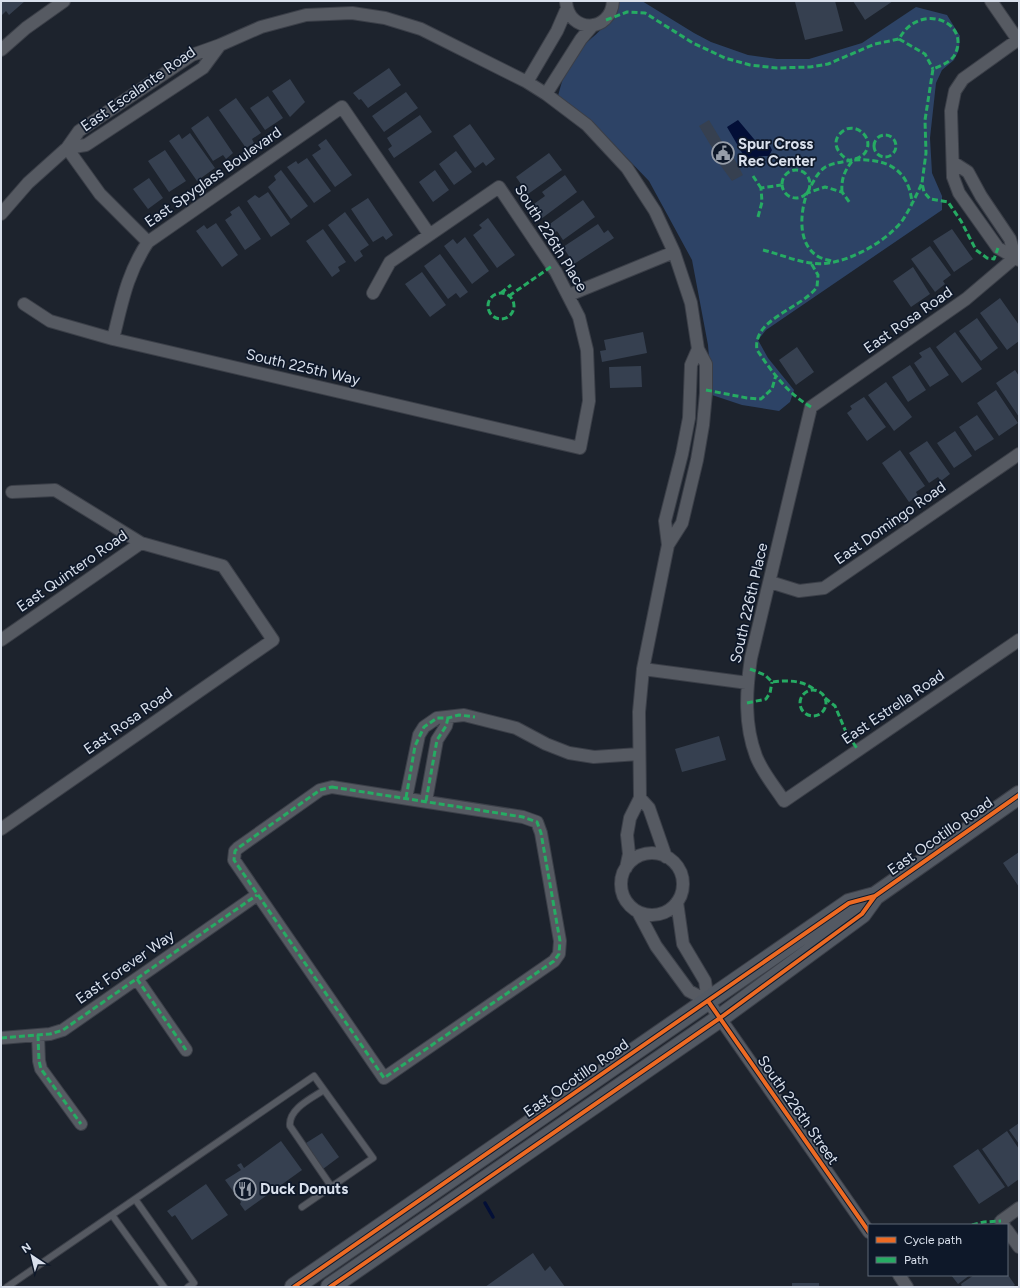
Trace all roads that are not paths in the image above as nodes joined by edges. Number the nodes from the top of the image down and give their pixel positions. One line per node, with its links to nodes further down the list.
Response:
1 (64, 1): 7 (street)
2 (614, 1): 5 (street)
3 (991, 1): 6 (street)
4 (567, 4): 5 (street); 8 (street)
5 (593, 26): 9 (street)
6 (1019, 40): 11 (street)
7 (1, 50)
8 (527, 82): 9 (street, East Escalante Road); 10 (street, East Escalante Road)
9 (542, 91): 17 (street, East Escalante Road)
10 (67, 148): 14 (street, East Escalante Road); 16 (street)
11 (954, 163): 12 (street); 13 (street)
12 (981, 196): 13 (street); 18 (street)
13 (968, 205): 18 (street)
14 (1, 214)
15 (430, 234): 16 (street, East Spyglass Boulevard); 19 (street); 20 (street, South 226th Place)
16 (148, 242): 22 (street, East Spyglass Boulevard)
17 (674, 252): 20 (street); 23 (street, East Escalante Road)
18 (1018, 257): 24 (street, East Rosa Road)
19 (373, 293)
20 (569, 295): 25 (street, South 226th Place)
21 (24, 304): 22 (street, South 225th Way)
22 (113, 339): 25 (street, South 225th Way)
23 (698, 349): 29 (street); 29 (street)
24 (811, 406): 30 (street, South 226th Place)
25 (580, 448)
26 (1019, 454): 30 (street, East Domingo Road)
27 (12, 492): 28 (street)
28 (141, 543): 31 (street, East Quintero Road); 42 (street, East Rosa Road)
29 (668, 545): 33 (street)
30 (770, 582): 34 (street, South 226th Place)
31 (1, 640)
32 (1019, 640): 40 (street, East Estrella Road)
33 (643, 669): 34 (street); 36 (street)
34 (748, 683): 40 (street, South 226th Place)
35 (448, 718): 36 (street); 38 (street); 41 (street)
36 (639, 754): 39 (street)
37 (1019, 795): 46 (main road, East Ocotillo Road)
38 (406, 798): 41 (street); 45 (street)
39 (640, 798): 43 (street); 44 (street)
40 (784, 801)
41 (426, 802): 45 (street)
42 (1, 829)
43 (666, 857): 44 (street); 47 (street)
44 (626, 868): 48 (street)
45 (257, 895): 49 (street, East Forever Way)
46 (875, 896): 50 (main road, East Ocotillo Road); 51 (main road, East Ocotillo Road)
47 (677, 902): 48 (street); 50 (street)
48 (638, 912): 50 (street)
49 (137, 979): 52 (street, East Forever Way); 54 (street)
50 (708, 1001): 51 (street, South 226th Street); 70 (main road, East Ocotillo Road)
51 (720, 1018): 63 (street, South 226th Street); 71 (main road, East Ocotillo Road)
52 (38, 1035): 53 (street, East Forever Way); 56 (street)
53 (1, 1038)
54 (186, 1050)
55 (324, 1090): 57 (lane); 57 (lane); 58 (lane)
56 (81, 1124)
57 (331, 1186): 59 (lane)
58 (135, 1199): 61 (lane); 69 (lane)
59 (302, 1207)
60 (1019, 1208): 62 (street)
61 (112, 1215): 67 (lane); 68 (lane)
62 (1005, 1224)
63 (868, 1231)
64 (1008, 1231): 65 (street)
65 (1019, 1247)
66 (900, 1276): 72 (street)
67 (7, 1287)
68 (164, 1287)
69 (188, 1287)
70 (294, 1287)
71 (330, 1287)
72 (907, 1287)

